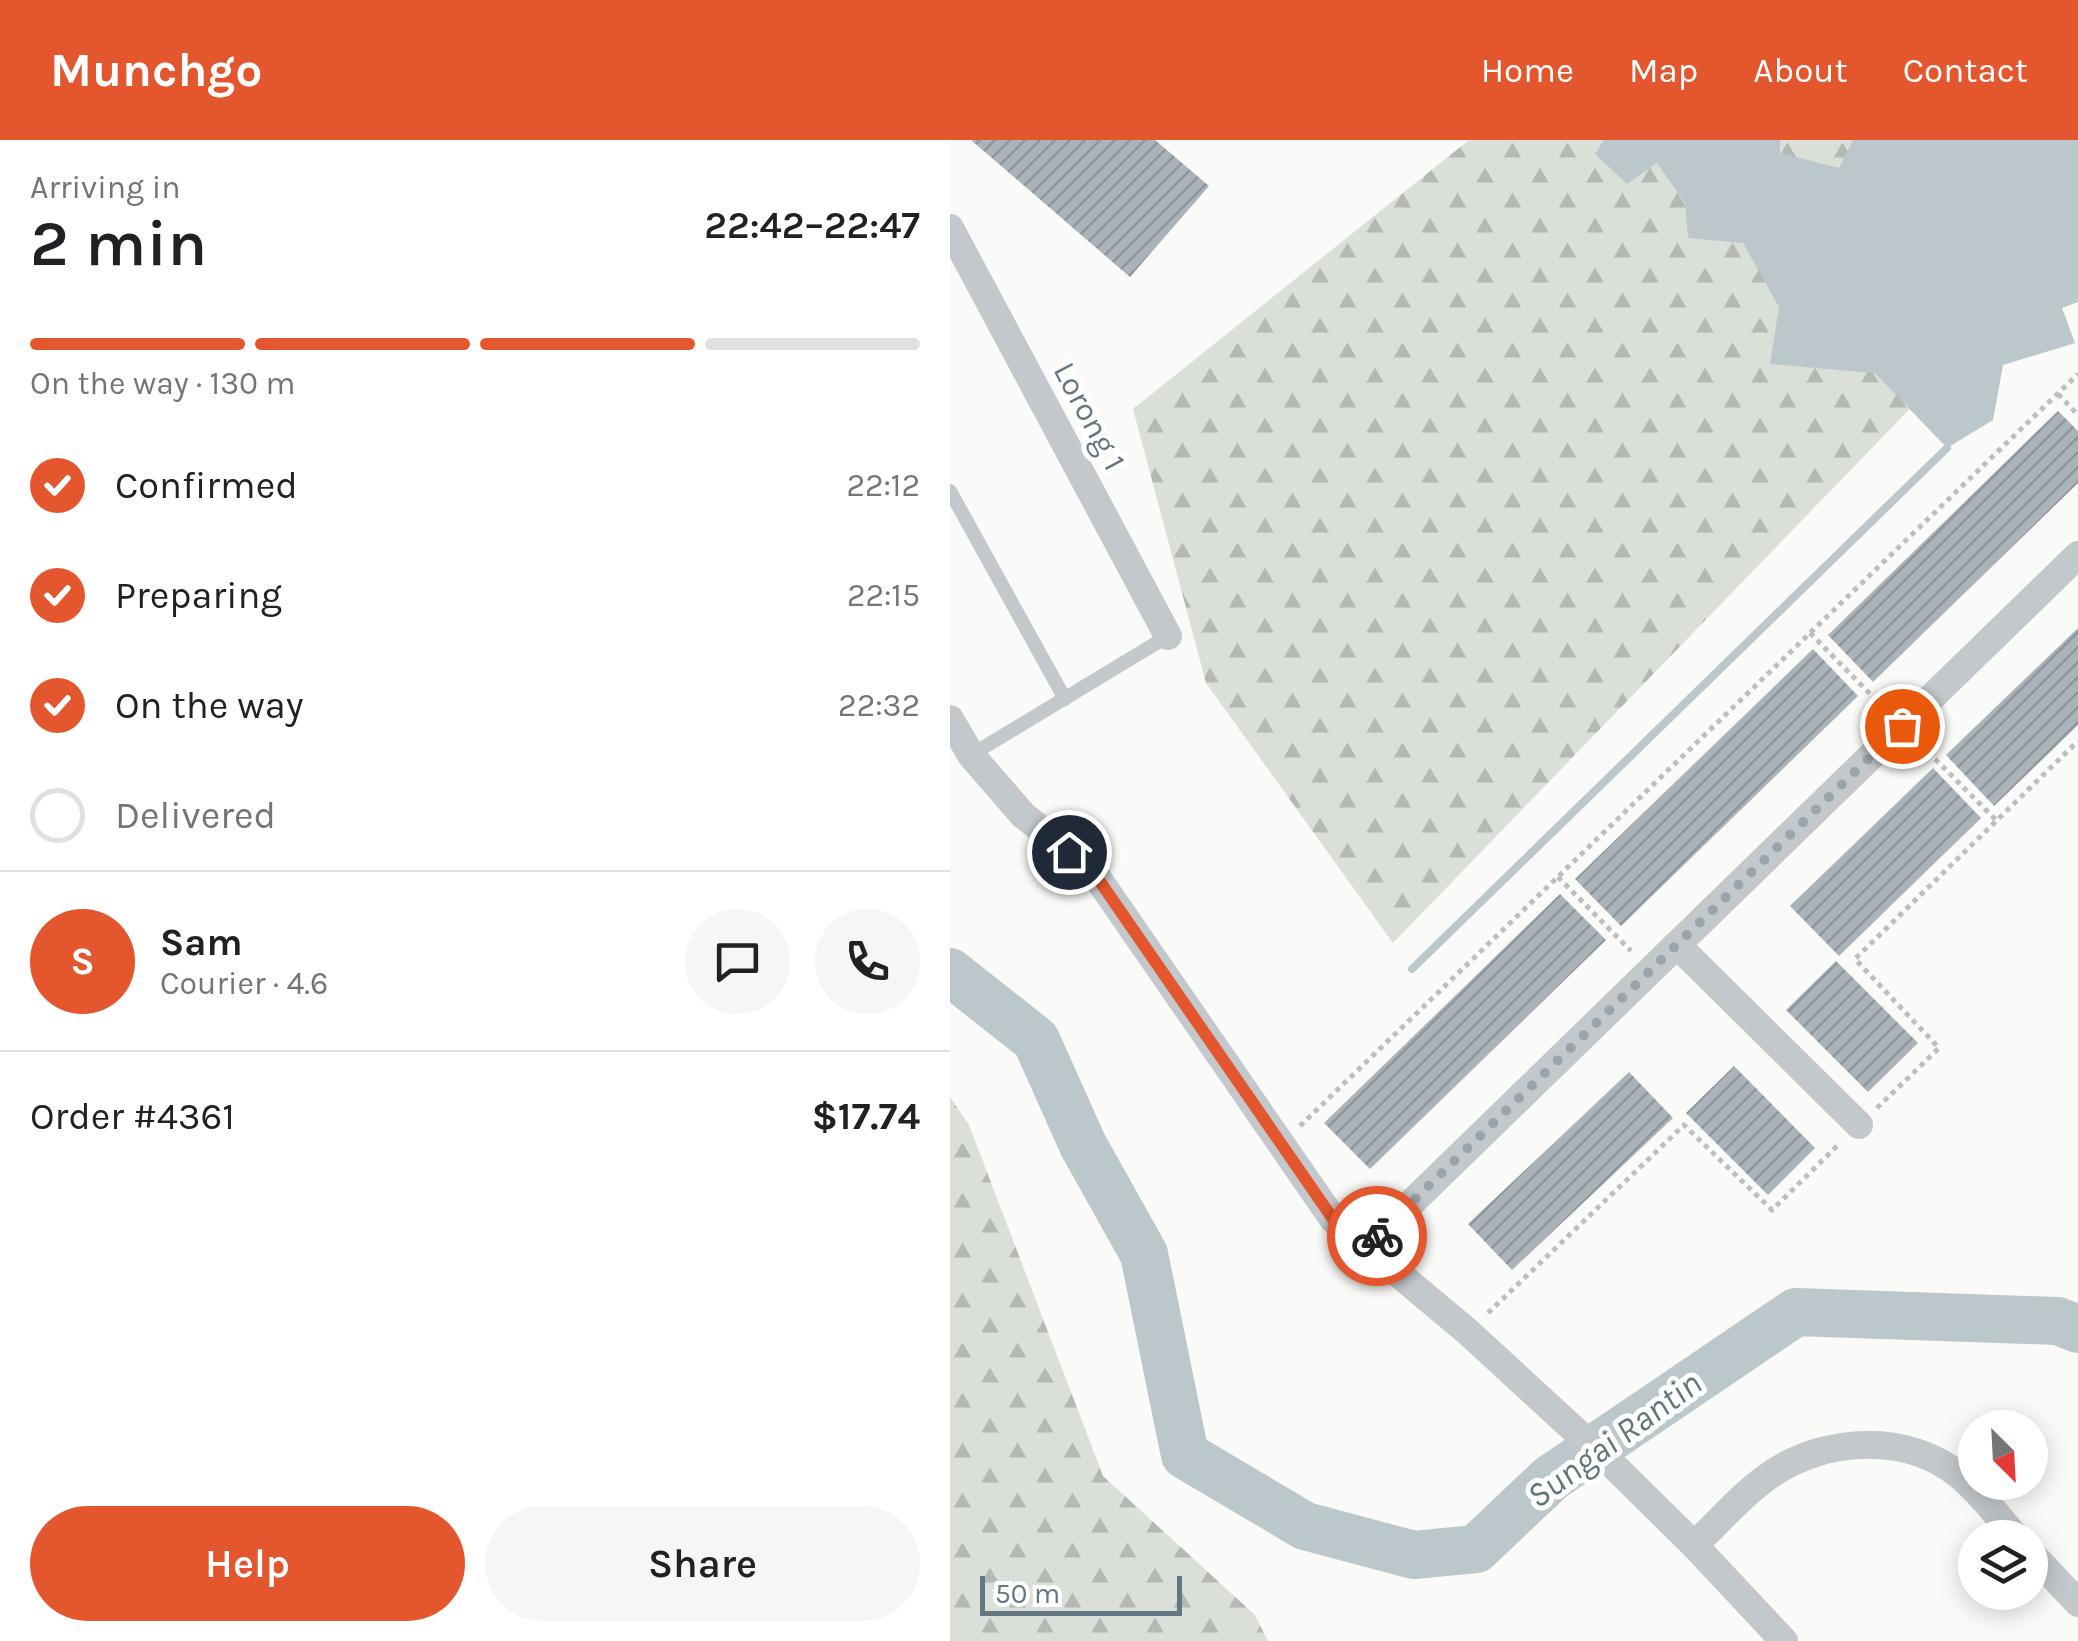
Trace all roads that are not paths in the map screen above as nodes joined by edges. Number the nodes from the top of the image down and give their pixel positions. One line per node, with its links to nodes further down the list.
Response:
1 (950, 228): 2 (street, Lorong 1)
2 (958, 264): 5 (street, Lorong 1)
3 (950, 490): 6 (lane)
4 (2078, 555): 9 (street)
5 (1168, 636): 6 (lane)
6 (1065, 699): 8 (lane)
7 (950, 719): 8 (street)
8 (971, 755): 11 (street)
9 (1677, 945): 10 (street); 11 (street)
10 (1859, 1126)
11 (1367, 1246): 13 (street)
12 (2001, 1520): 13 (street)
13 (1694, 1545): 16 (street)
14 (2048, 1572): 15 (street)
15 (2078, 1604)
16 (1784, 1641)

